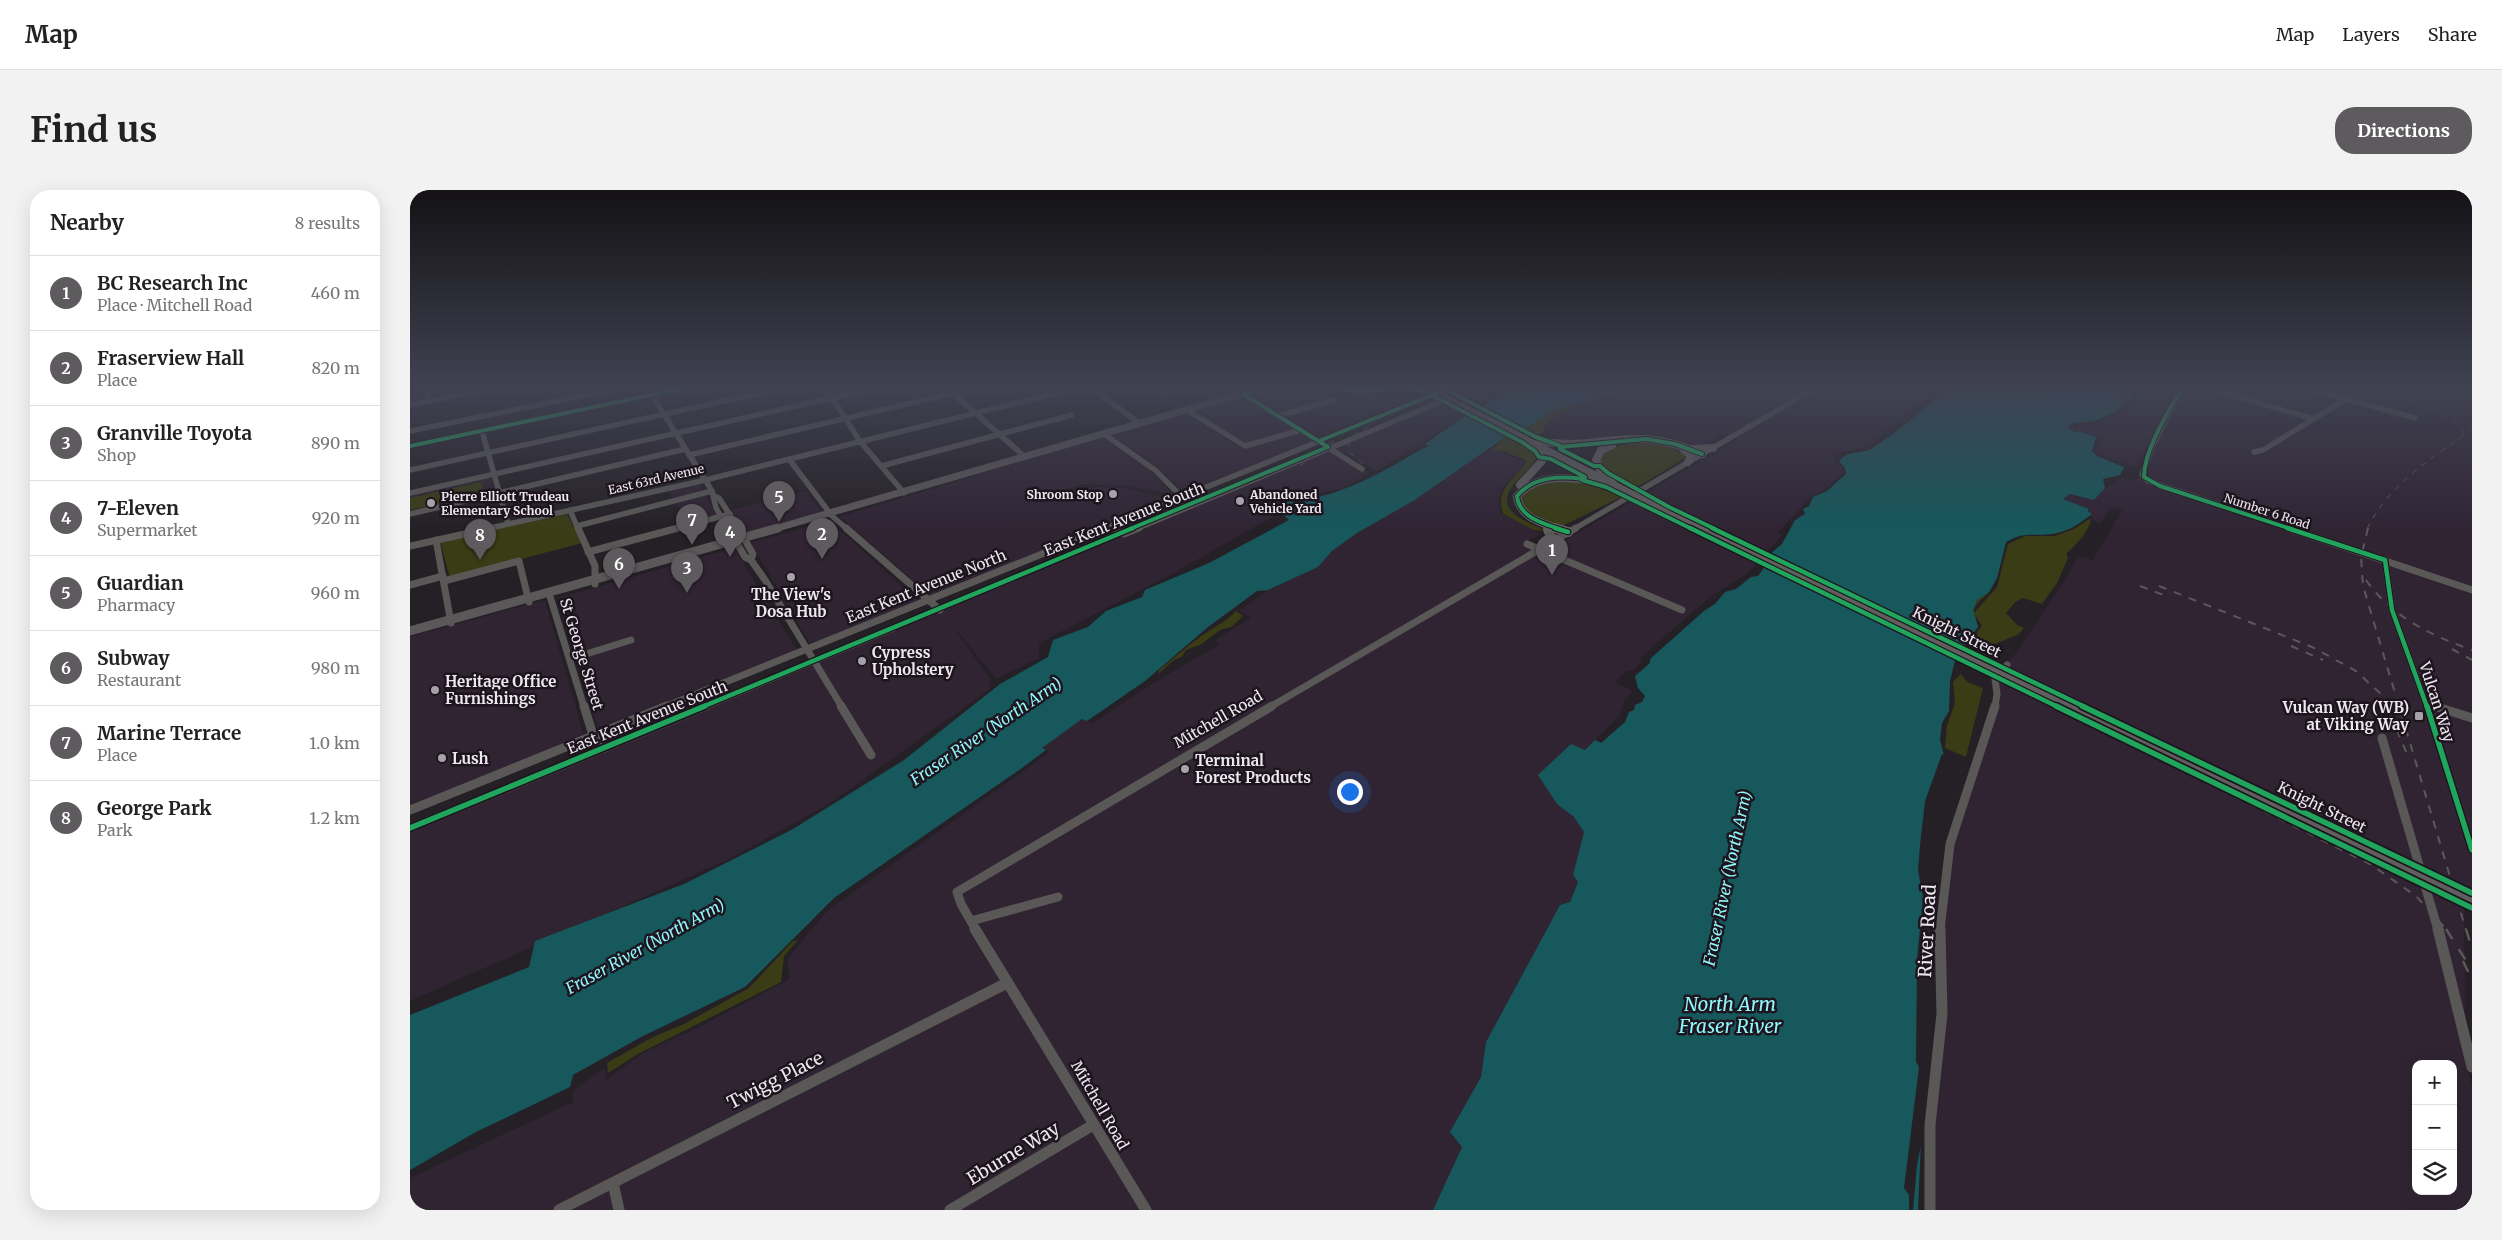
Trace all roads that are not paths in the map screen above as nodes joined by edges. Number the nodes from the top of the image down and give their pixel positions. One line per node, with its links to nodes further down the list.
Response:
1 (1001, 434): 34 (street)
2 (465, 435): 26 (street)
3 (483, 435): 32 (street)
4 (573, 435): 32 (street)
5 (668, 435): 41 (street)
6 (676, 435): 30 (street)
7 (768, 435): 30 (street)
8 (856, 435): 25 (street)
9 (890, 435): 25 (street, East 63rd Avenue)
10 (999, 435): 38 (street)
11 (1102, 435): 34 (main road)
12 (1105, 435): 49 (street)
13 (1227, 435): 14 (street)
14 (1285, 435)
15 (1309, 435): 23 (street)
16 (1335, 435): 23 (street, East Kent Avenue North)
17 (1363, 435): 28 (street, East Kent Avenue South)
18 (1520, 435): 24 (highway, Knight Street)
19 (1520, 435): 24 (highway, Knight Street)
20 (1735, 435): 27 (street, Mitchell Road)
21 (2158, 435): 68 (street, Number 6 Road)
22 (2289, 435): 31 (street)
23 (1319, 441): 28 (street); 49 (street, East Kent Avenue North)
24 (1532, 441): 29 (highway); 36 (highway, Knight Street); 44 (highway, Knight Street); 59 (highway)
25 (860, 442): 35 (street, East 63rd Avenue); 38 (street)
26 (410, 446)
27 (1712, 448): 29 (highway); 33 (street, Mitchell Road)
28 (1329, 449): 39 (street); 57 (street, East Kent Avenue South)
29 (1687, 449): 33 (highway); 37 (highway); 44 (highway)
30 (687, 452): 42 (street); 47 (street)
31 (2254, 452)
32 (489, 453): 40 (street); 41 (street)
33 (1702, 454): 37 (street, Mitchell Road)
34 (1025, 457): 45 (main road)
35 (789, 459): 42 (street, East 63rd Avenue); 53 (street)
36 (1565, 460): 43 (highway); 44 (highway, Knight Street)
37 (1688, 462): 58 (street, Mitchell Road)
38 (881, 466): 45 (street)
39 (1362, 469)
40 (410, 470)
41 (495, 473): 46 (street); 47 (street)
42 (705, 480): 48 (street); 50 (street, East 63rd Avenue)
43 (1595, 481): 44 (highway); 59 (highway)
44 (1615, 484): 97 (highway, Knight Street); 99 (highway, Knight Street)
45 (904, 492): 53 (main road)
46 (410, 493)
47 (500, 493): 51 (street); 55 (street)
48 (713, 494): 52 (street); 54 (street); 56 (street)
49 (1182, 497): 57 (street, East Kent Avenue North)
50 (570, 510): 55 (street, East 63rd Avenue); 56 (street)
51 (410, 514)
52 (730, 514): 54 (street); 62 (street)
53 (830, 514): 62 (main road); 77 (street)
54 (721, 516): 62 (street); 67 (street)
55 (508, 524): 61 (street, East 63rd Avenue)
56 (577, 526): 67 (street)
57 (1111, 526): 77 (street, East Kent Avenue North)
58 (1578, 526): 59 (highway); 60 (street, Mitchell Road)
59 (1552, 528): 60 (highway); 63 (highway)
60 (1566, 534): 63 (street, Mitchell Road)
61 (436, 540): 65 (street, East 63rd Avenue); 71 (street)
62 (741, 540): 72 (main road); 84 (street)
63 (1552, 541): 66 (street, Mitchell Road)
64 (1527, 544): 66 (street)
65 (410, 546)
66 (1539, 549): 79 (street); 100 (street, Mitchell Road)
67 (588, 552): 72 (street)
68 (2386, 560): 69 (street, Number 6 Road); 70 (street, Vulcan Way)
69 (2410, 569): 70 (street); 74 (street, Number 6 Road)
70 (2386, 571): 88 (street, Vulcan Way)
71 (443, 579): 73 (street); 76 (street); 80 (street)
72 (594, 582): 75 (main road)
73 (410, 585)
74 (2472, 590)
75 (549, 595): 76 (main road); 85 (street, St George Street)
76 (529, 600): 80 (main road)
77 (928, 601): 78 (street); 84 (street, East Kent Avenue North)
78 (940, 610)
79 (1682, 610)
80 (451, 621): 82 (main road)
81 (893, 628): 86 (street, East Kent Avenue South)
82 (410, 633)
83 (631, 640): 85 (street)
84 (806, 650): 86 (street); 90 (street, East Kent Avenue North)
85 (570, 660): 90 (street, St George Street)
86 (813, 661): 92 (street, East Kent Avenue South); 93 (street)
87 (2007, 665): 109 (street, River Road)
88 (2426, 703): 89 (street); 96 (street, Vulcan Way)
89 (2472, 718)
90 (595, 736): 92 (street, St George Street); 94 (street, East Kent Avenue North)
91 (2382, 738): 102 (street)
92 (604, 748): 95 (street, East Kent Avenue South)
93 (871, 755)
94 (410, 810)
95 (410, 828)
96 (2472, 850)
97 (2472, 896)
98 (1058, 897): 100 (street)
99 (2472, 903)
100 (971, 921): 101 (street, Mitchell Road)
101 (1006, 983): 103 (street, Mitchell Road); 104 (street, Twigg Place)
102 (2472, 1067)
103 (1092, 1125): 107 (street, Eburne Way); 108 (street, Mitchell Road)
104 (613, 1183): 105 (street, Twigg Place); 106 (street)
105 (559, 1210)
106 (619, 1210)
107 (950, 1210)
108 (1146, 1210)
109 (1930, 1210)

